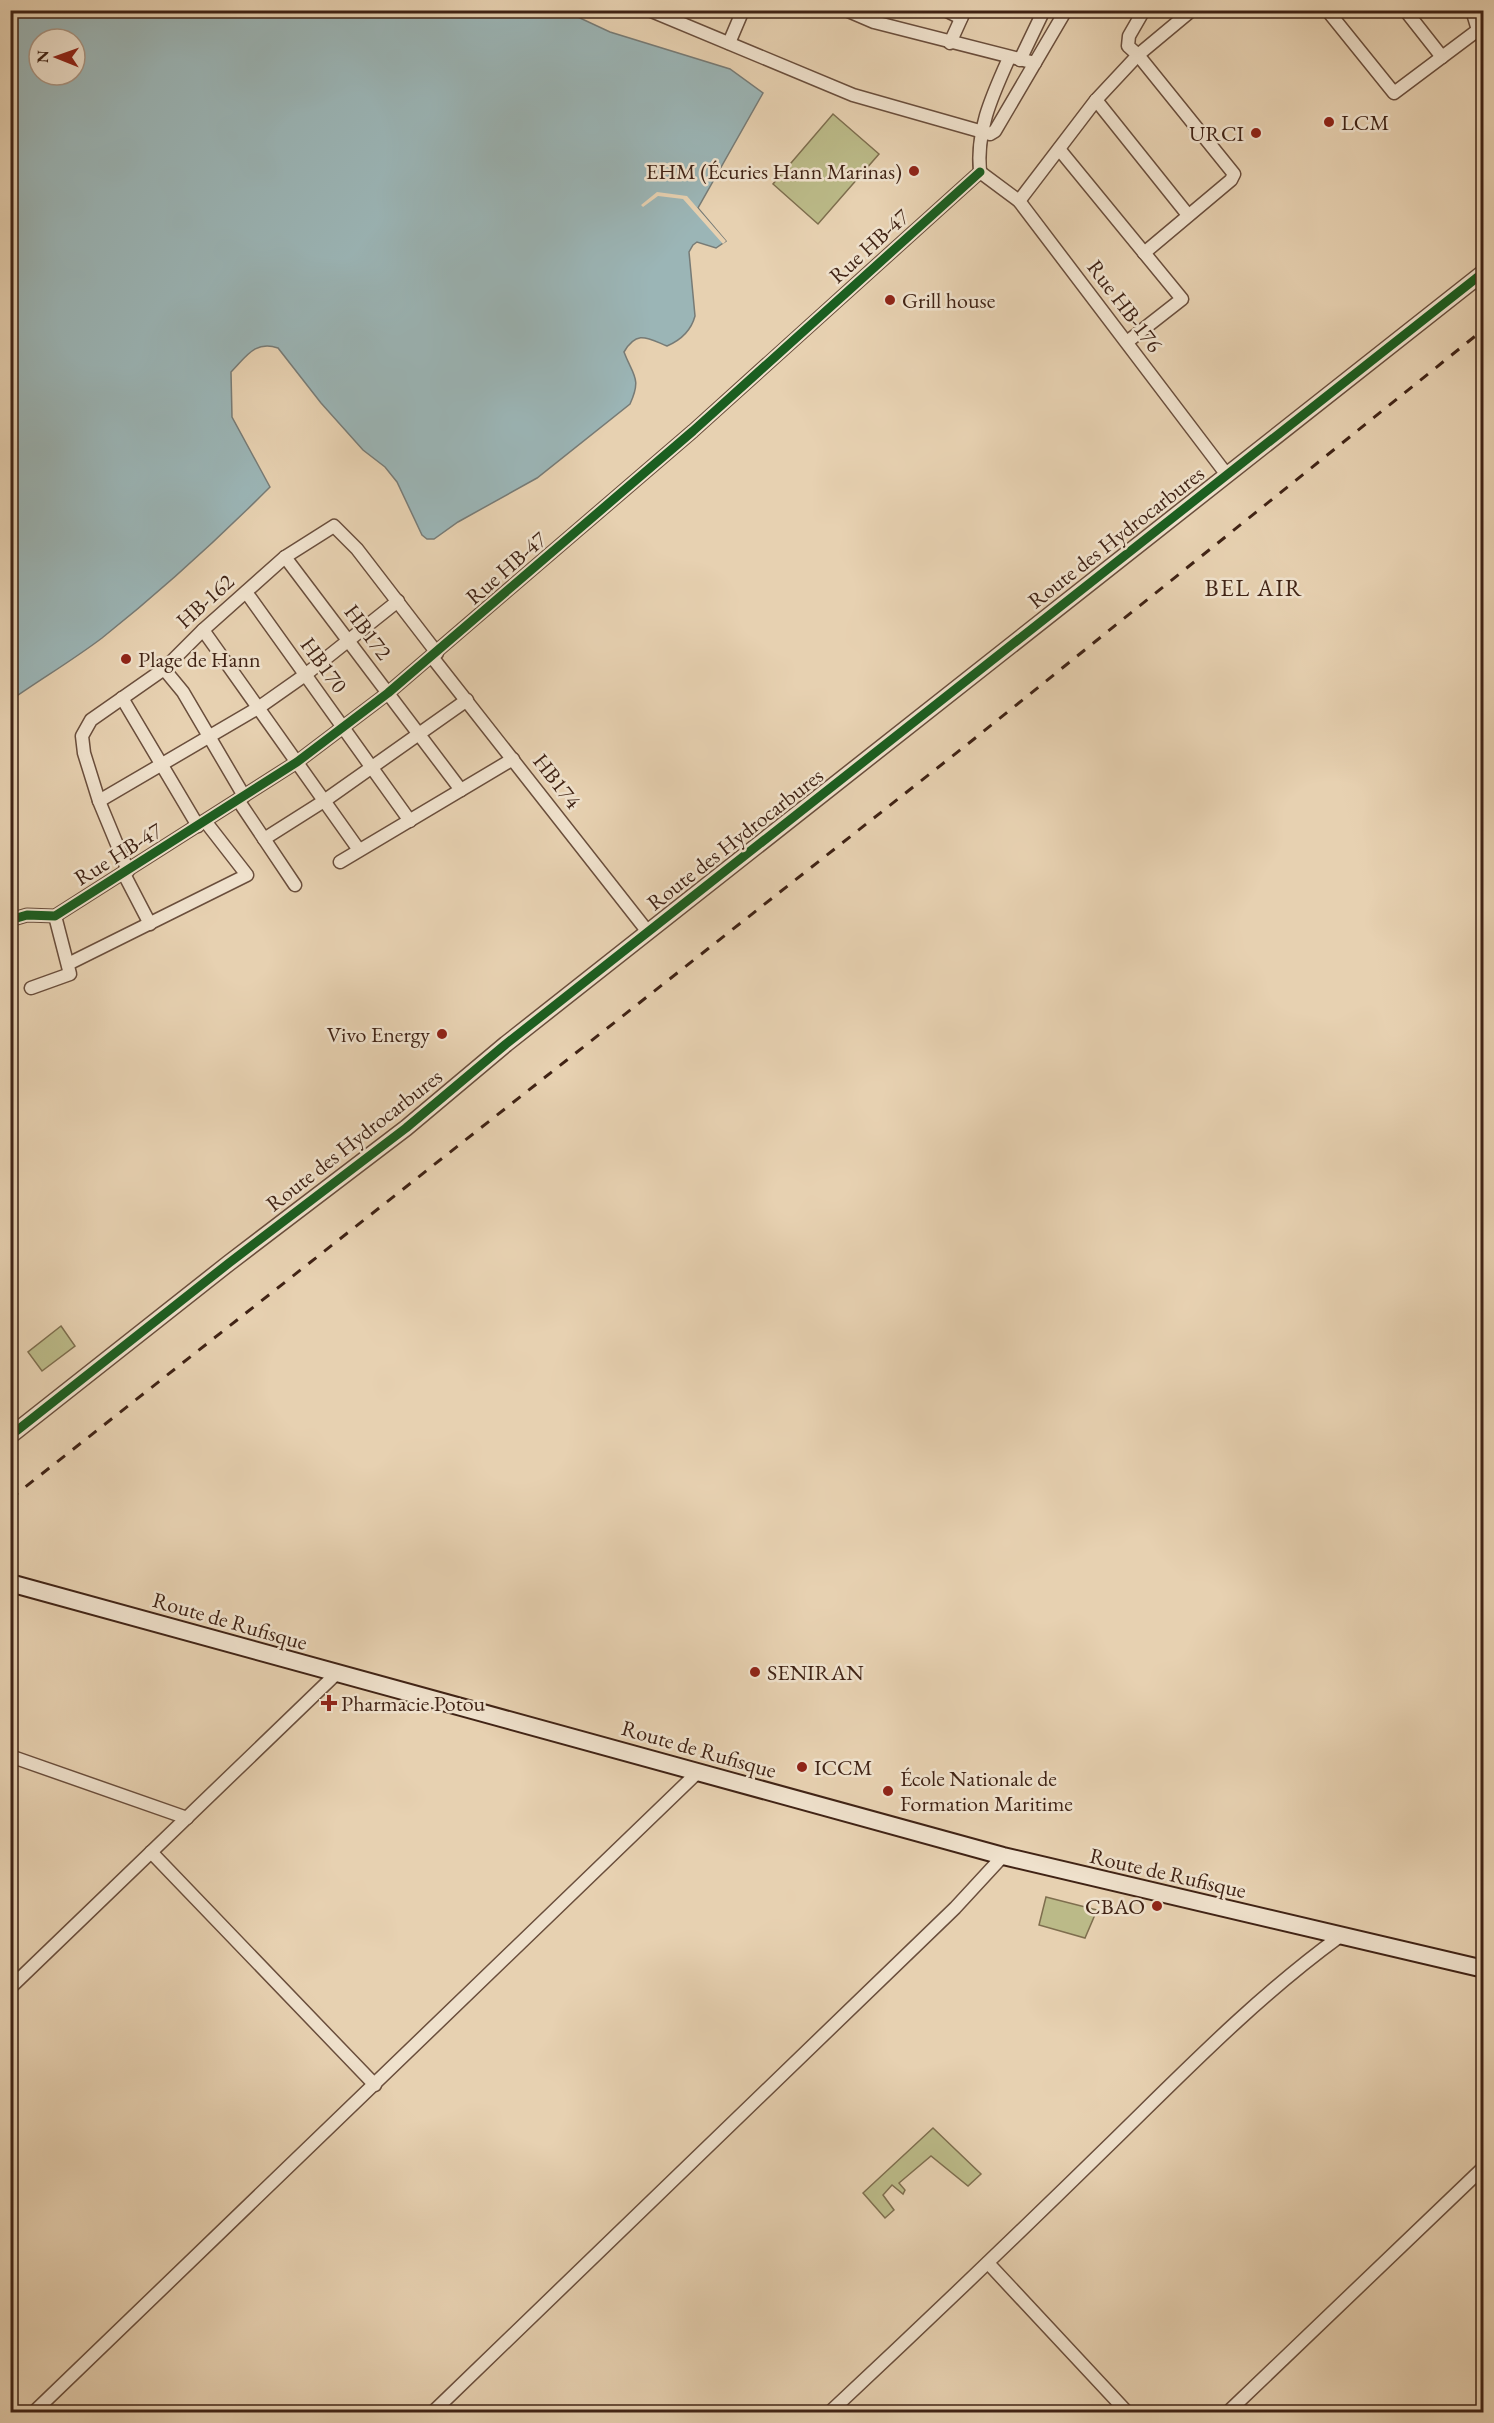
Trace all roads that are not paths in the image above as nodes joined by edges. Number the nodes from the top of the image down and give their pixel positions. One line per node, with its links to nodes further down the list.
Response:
1 (649, 10): 14 (street)
2 (743, 10): 14 (street)
3 (846, 10): 13 (street)
4 (945, 10): 12 (street)
5 (1044, 10): 18 (street)
6 (1066, 10): 19 (street)
7 (1144, 10): 16 (street)
8 (1192, 10): 16 (street)
9 (1327, 10): 17 (street)
10 (1405, 10): 17 (street)
11 (1472, 10): 17 (street)
12 (963, 14): 15 (street)
13 (877, 16): 15 (street)
14 (729, 43): 21 (street)
15 (950, 43): 18 (street)
16 (1138, 55): 20 (street); 25 (street)
17 (1442, 57)
18 (1014, 59): 19 (street); 21 (street)
19 (1035, 63): 21 (street)
20 (1096, 100): 22 (street); 25 (street)
21 (980, 132): 23 (street)
22 (1059, 149): 24 (street); 26 (street)
23 (980, 172): 24 (street, Rue HB-176); 36 (street, Rue HB-47)
24 (1019, 201): 28 (street, Rue HB-176)
25 (1188, 216): 26 (street)
26 (1144, 253): 28 (street)
27 (1484, 272): 29 (street, Route des Hydrocarbures)
28 (1127, 342): 29 (street, Rue HB-176)
29 (1227, 474): 64 (street, Route des Hydrocarbures)
30 (334, 526): 31 (street, HB-162); 33 (street, HB174)
31 (285, 557): 32 (street, HB-162); 35 (street, HB172)
32 (246, 592): 34 (street, HB-162); 38 (street, HB170)
33 (398, 601): 35 (street); 36 (street, HB174)
34 (203, 630): 37 (street, HB-162); 42 (street)
35 (348, 641): 38 (street); 39 (street, HB172)
36 (435, 655): 39 (street, Rue HB-47); 41 (street, HB174)
37 (164, 669): 40 (street, HB-162); 45 (street)
38 (305, 675): 42 (street); 43 (street, HB170)
39 (388, 693): 43 (street, Rue HB-47); 44 (street, HB172)
40 (122, 698): 48 (street); 52 (street, HB-162)
41 (467, 700): 44 (street); 46 (street, HB174)
42 (258, 708): 45 (street); 47 (street)
43 (343, 728): 47 (street, Rue HB-47); 49 (street, HB170)
44 (419, 734): 49 (street); 50 (street, HB172)
45 (211, 737): 48 (street); 51 (street)
46 (513, 759): 50 (street); 64 (street, HB174)
47 (297, 762): 51 (street, Rue HB-47); 53 (street)
48 (162, 766): 52 (street); 55 (street)
49 (372, 768): 53 (street); 54 (street, HB170)
50 (461, 790): 54 (street)
51 (241, 798): 55 (street, Rue HB-47); 56 (street)
52 (99, 801): 59 (street, HB-162)
53 (324, 801): 56 (street); 57 (street)
54 (410, 820): 57 (street)
55 (202, 824): 59 (street, Rue HB-47); 63 (street)
56 (264, 839): 60 (street)
57 (359, 850): 58 (street)
58 (340, 862)
59 (126, 873): 61 (street, Rue HB-47); 63 (street, HB-162)
60 (295, 885)
61 (55, 916): 62 (street); 65 (street)
62 (10, 920)
63 (150, 924): 65 (street)
64 (648, 932): 67 (street, Route des Hydrocarbures)
65 (69, 969): 66 (street)
66 (31, 988)
67 (10, 1436)
68 (10, 1583): 69 (main road, Route de Rufisque)
69 (336, 1674): 71 (main road, Route de Rufisque); 72 (street)
70 (10, 1756): 72 (street)
71 (698, 1772): 74 (main road, Route de Rufisque); 78 (street)
72 (187, 1818): 73 (street)
73 (151, 1852): 77 (street); 78 (street)
74 (1003, 1856): 75 (main road, Route de Rufisque); 82 (street)
75 (1339, 1936): 76 (main road, Route de Rufisque); 80 (street)
76 (1484, 1969)
77 (10, 1988)
78 (375, 2085): 81 (street)
79 (1484, 2167): 85 (street)
80 (988, 2264): 83 (street); 84 (street)
81 (34, 2412)
82 (433, 2412)
83 (830, 2412)
84 (1127, 2412)
85 (1228, 2412)

